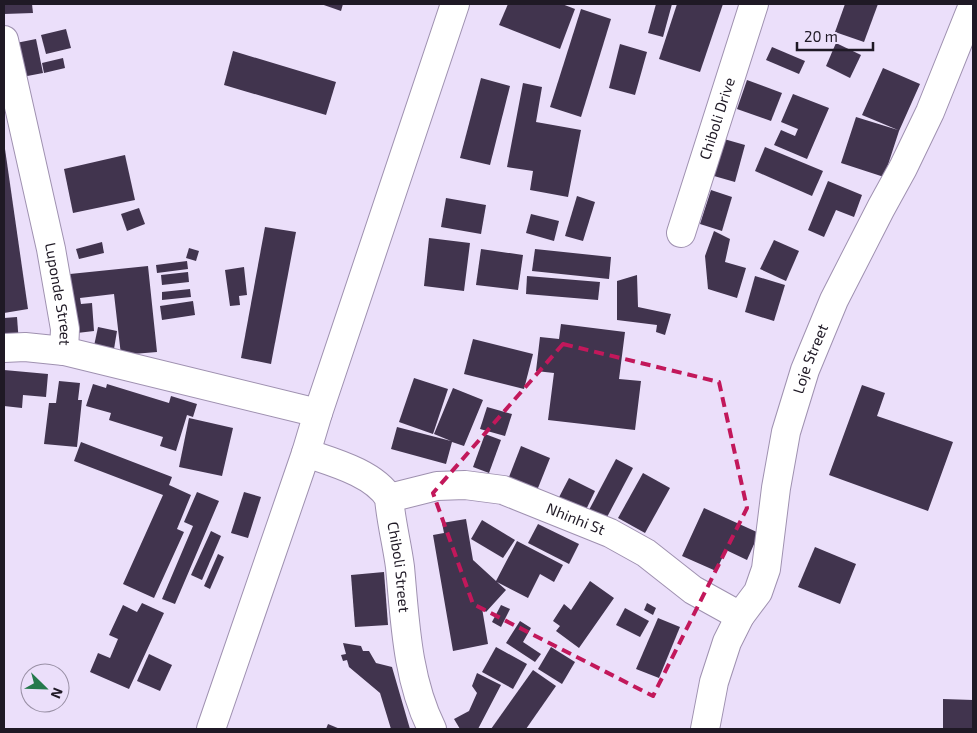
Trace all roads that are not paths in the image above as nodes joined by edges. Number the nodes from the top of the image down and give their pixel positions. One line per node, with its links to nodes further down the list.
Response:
1 (455, 4): 8 (main road)
2 (754, 4): 5 (main road, Chiboli Drive)
3 (973, 6): 11 (main road, Loje Street)
4 (4, 40): 7 (main road, Luponde Street)
5 (681, 232)
6 (4, 348): 7 (main road)
7 (64, 351): 8 (main road, Luponde Street)
8 (318, 414): 9 (main road)
9 (306, 453): 10 (main road); 12 (main road)
10 (389, 498): 11 (main road, Nhinhi St); 13 (main road, Chiboli Street)
11 (740, 616): 14 (main road, Loje Street)
12 (211, 729)
13 (432, 729)
14 (705, 729)

